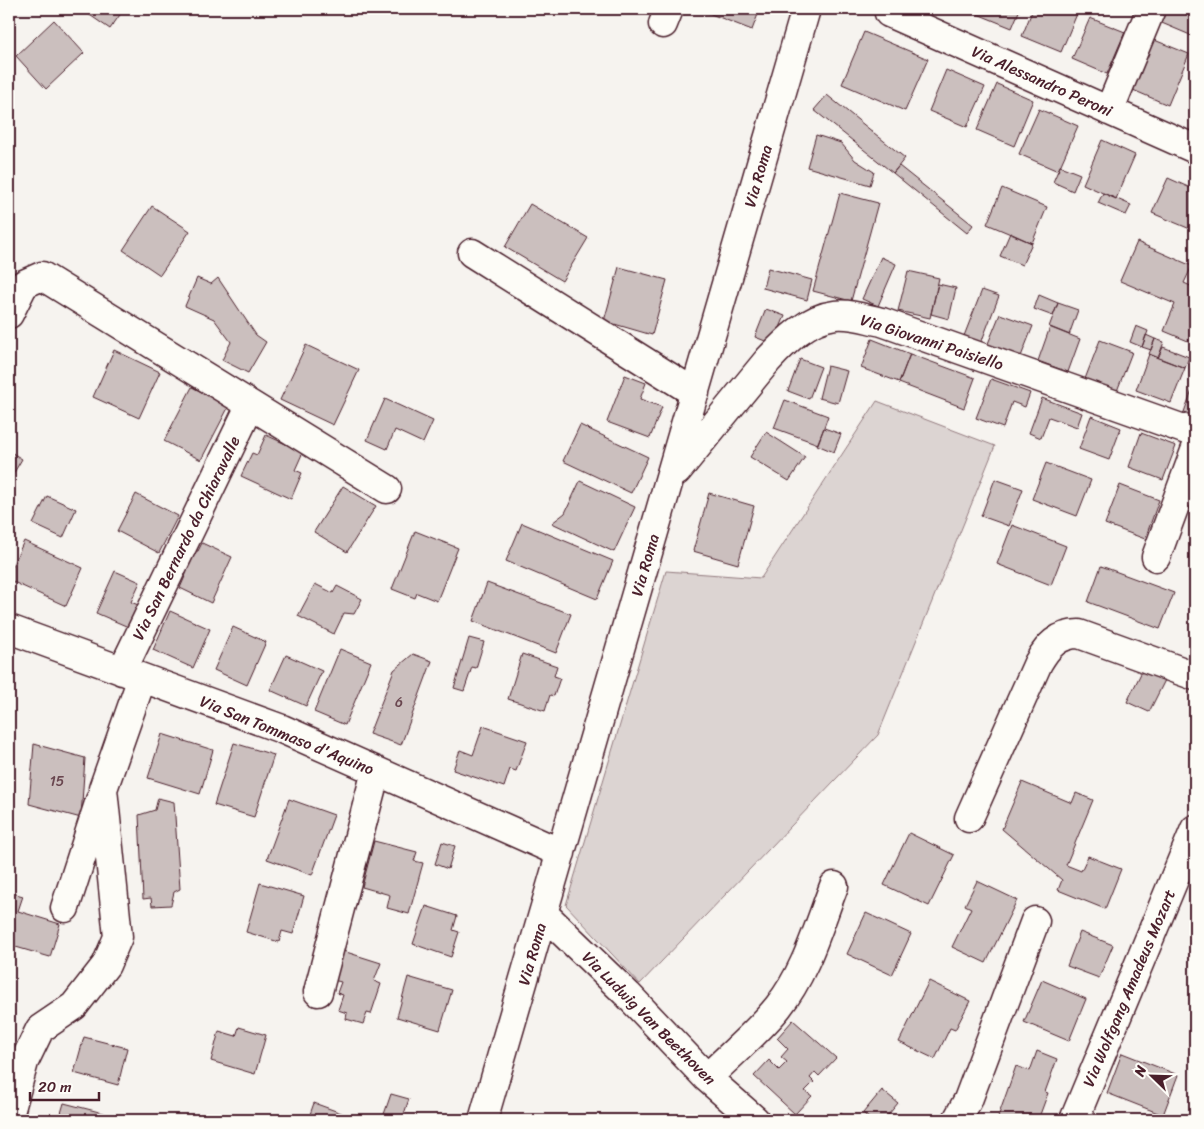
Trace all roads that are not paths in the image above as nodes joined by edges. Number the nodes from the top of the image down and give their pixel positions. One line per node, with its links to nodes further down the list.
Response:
1 (806, 9): 8 (street, Via Roma)
2 (1151, 9): 4 (street)
3 (889, 13): 4 (street, Via Alessandro Peroni)
4 (1109, 111): 5 (street, Via Alessandro Peroni)
5 (1195, 150)
6 (472, 253): 8 (street)
7 (9, 314): 9 (street)
8 (695, 393): 12 (street, Via Roma)
9 (250, 406): 13 (street); 16 (street, Via San Bernardo da Chiaravalle)
10 (1195, 433): 12 (street, Via Giovanni Paisiello)
11 (1195, 451): 14 (street)
12 (669, 480): 22 (street, Via Roma)
13 (387, 489)
14 (1156, 557)
15 (9, 629): 16 (street, Via San Tommaso d'Aquino)
16 (132, 674): 18 (street, Via San Tommaso d'Aquino); 19 (street, Via San Bernardo da Chiaravalle)
17 (1195, 676): 20 (street)
18 (376, 771): 22 (street, Via San Tommaso d'Aquino); 27 (street)
19 (103, 790): 24 (street, Via San Bernardo da Chiaravalle); 29 (street)
20 (969, 818)
21 (1193, 838): 33 (street, Via Wolfgang Amadeus Mozart)
22 (561, 853): 25 (street, Via Roma)
23 (834, 886): 28 (street)
24 (65, 908)
25 (544, 914): 28 (street, Via Ludwig Van Beethoven); 31 (street, Via Roma)
26 (1035, 921): 32 (street)
27 (318, 992)
28 (707, 1078): 30 (street, Via Ludwig Van Beethoven)
29 (9, 1116)
30 (747, 1117)
31 (483, 1120)
32 (957, 1120)
33 (1074, 1120)

